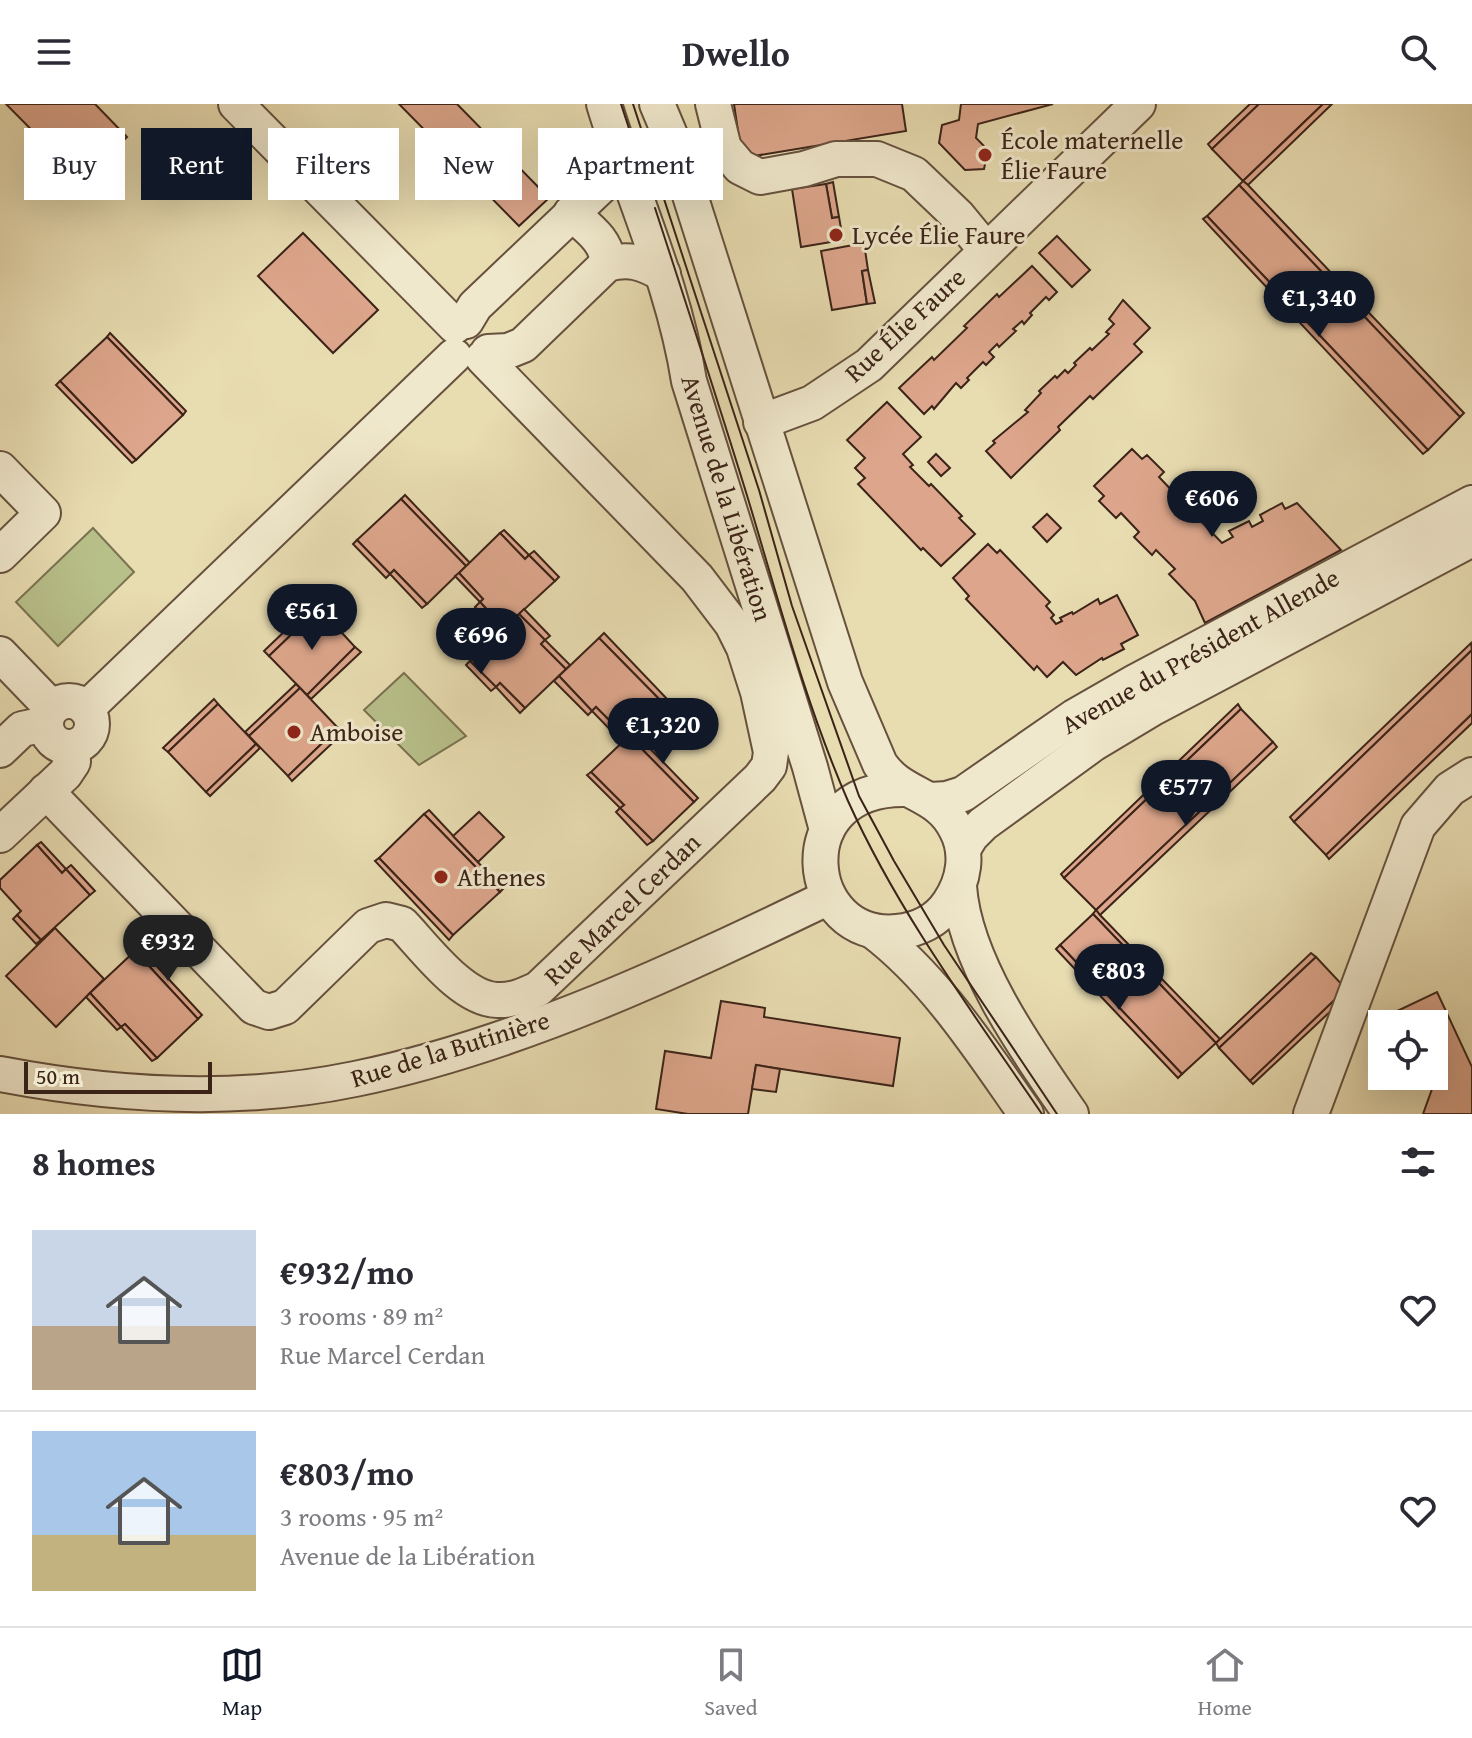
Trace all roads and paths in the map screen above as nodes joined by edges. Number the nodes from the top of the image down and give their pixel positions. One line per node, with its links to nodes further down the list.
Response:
1 (236, 104): 15 (street, Rue Marcel Cerdan)
2 (604, 104): 6 (street, Avenue de la Libération)
3 (657, 104): 7 (street, Avenue de la Libération)
4 (713, 104): 12 (street)
5 (1138, 104): 12 (street, Rue Élie Faure)
6 (612, 128)
7 (667, 128)
8 (585, 200): 11 (street)
9 (637, 200): 14 (street, Avenue de la Libération)
10 (691, 200): 16 (street, Avenue de la Libération)
11 (571, 213): 13 (street); 15 (street)
12 (986, 250): 16 (street, Rue Élie Faure)
13 (607, 264): 14 (street); 15 (street)
14 (663, 274): 27 (street, Avenue de la Libération)
15 (469, 343): 22 (street); 25 (street, Rue Marcel Cerdan)
16 (761, 422): 26 (street, Avenue de la Libération)
17 (0, 469): 20 (street)
18 (1472, 503): 26 (street, Avenue du Président Allende)
19 (1472, 539): 29 (street, Avenue du Président Allende)
20 (0, 555)
21 (0, 654): 22 (street)
22 (61, 714): 23 (street); 25 (street)
23 (0, 750)
24 (1472, 775): 37 (street)
25 (46, 791): 28 (street)
26 (917, 794): 27 (street); 29 (street)
27 (827, 830): 31 (street)
28 (0, 835)
29 (963, 849): 30 (street)
30 (959, 886): 32 (street); 36 (street)
31 (829, 897): 32 (street); 34 (street, Rue de la Butinière)
32 (873, 931): 35 (street)
33 (0, 1074): 34 (street, Rue de la Butinière)
34 (291, 1102)
35 (1026, 1114)
36 (1071, 1114)
37 (1311, 1114)

